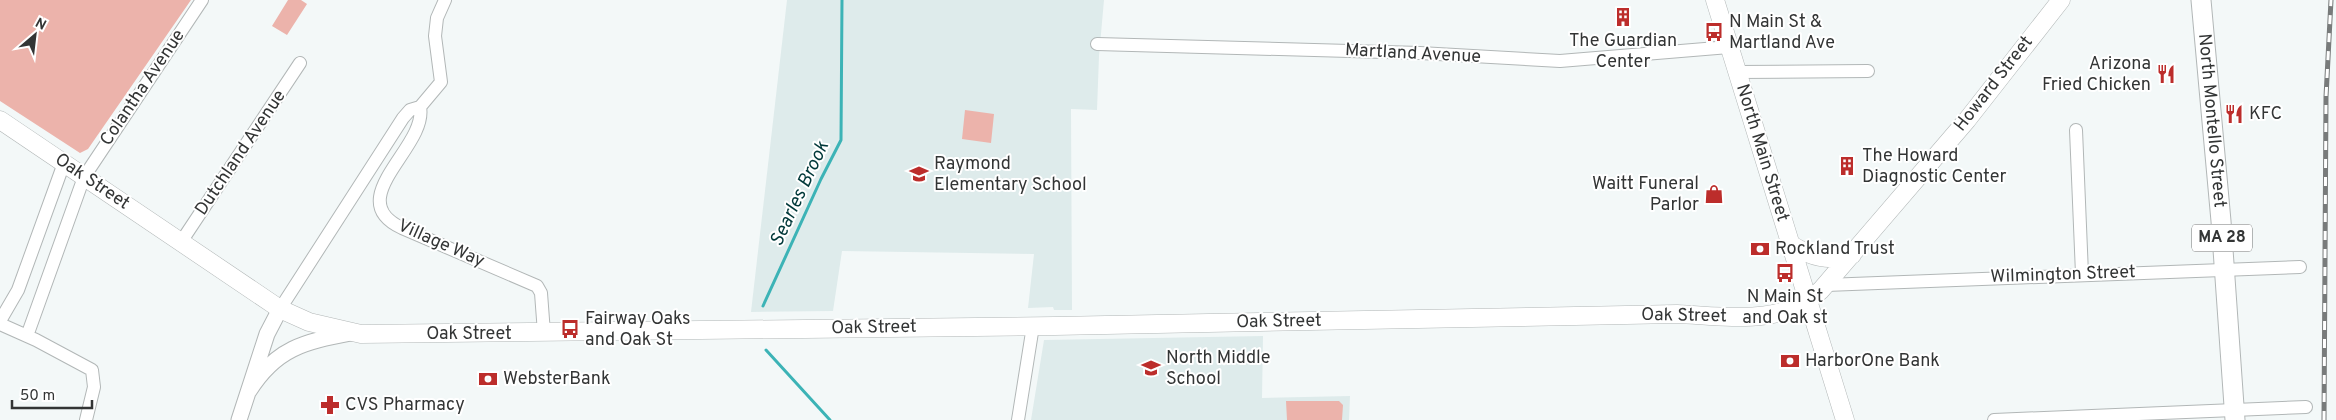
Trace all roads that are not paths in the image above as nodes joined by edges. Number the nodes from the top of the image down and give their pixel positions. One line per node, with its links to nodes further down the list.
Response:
1 (202, 0): 15 (street, Colantha Avenue)
2 (445, 0): 11 (street)
3 (1715, 0): 7 (main road, North Main Street)
4 (2061, 0): 18 (main road, Howard Street)
5 (2201, 0): 20 (main road, North Montello Street / MA 28)
6 (1097, 44): 7 (street, Martland Avenue)
7 (1729, 47): 10 (main road, North Main Street)
8 (300, 63): 16 (street, Dutchland Avenue)
9 (1868, 71): 10 (street)
10 (1737, 72): 17 (main road, North Main Street)
11 (420, 107): 24 (street); 28 (street, Village Way)
12 (0, 120): 14 (main road, Oak Street)
13 (2076, 130): 21 (street)
14 (64, 163): 15 (main road, Oak Street); 25 (street)
15 (84, 177): 16 (main road, Oak Street); 29 (street, Colantha Avenue)
16 (181, 242): 24 (main road, Oak Street)
17 (1790, 244): 18 (main road); 23 (main road, North Main Street)
18 (1852, 255): 22 (main road, Howard Street)
19 (2300, 266): 20 (street, Wilmington Street)
20 (2224, 270): 21 (street, Wilmington Street); 32 (main road, North Montello Street / MA 28)
21 (2082, 274): 22 (street, Wilmington Street)
22 (1826, 285): 23 (main road, Howard Street)
23 (1807, 302): 26 (main road, Oak Street); 36 (main road, North Main Street)
24 (280, 309): 27 (main road, Oak Street); 30 (street)
25 (0, 323): 29 (street)
26 (1033, 326): 28 (main road, Oak Street); 35 (street)
27 (351, 333): 28 (main road, Oak Street); 30 (street)
28 (544, 333)
29 (27, 336): 33 (street)
30 (249, 391): 34 (street)
31 (2306, 407): 32 (street)
32 (2234, 415): 37 (street)
33 (86, 420)
34 (239, 420)
35 (1018, 420)
36 (1845, 420)
37 (1994, 420)

